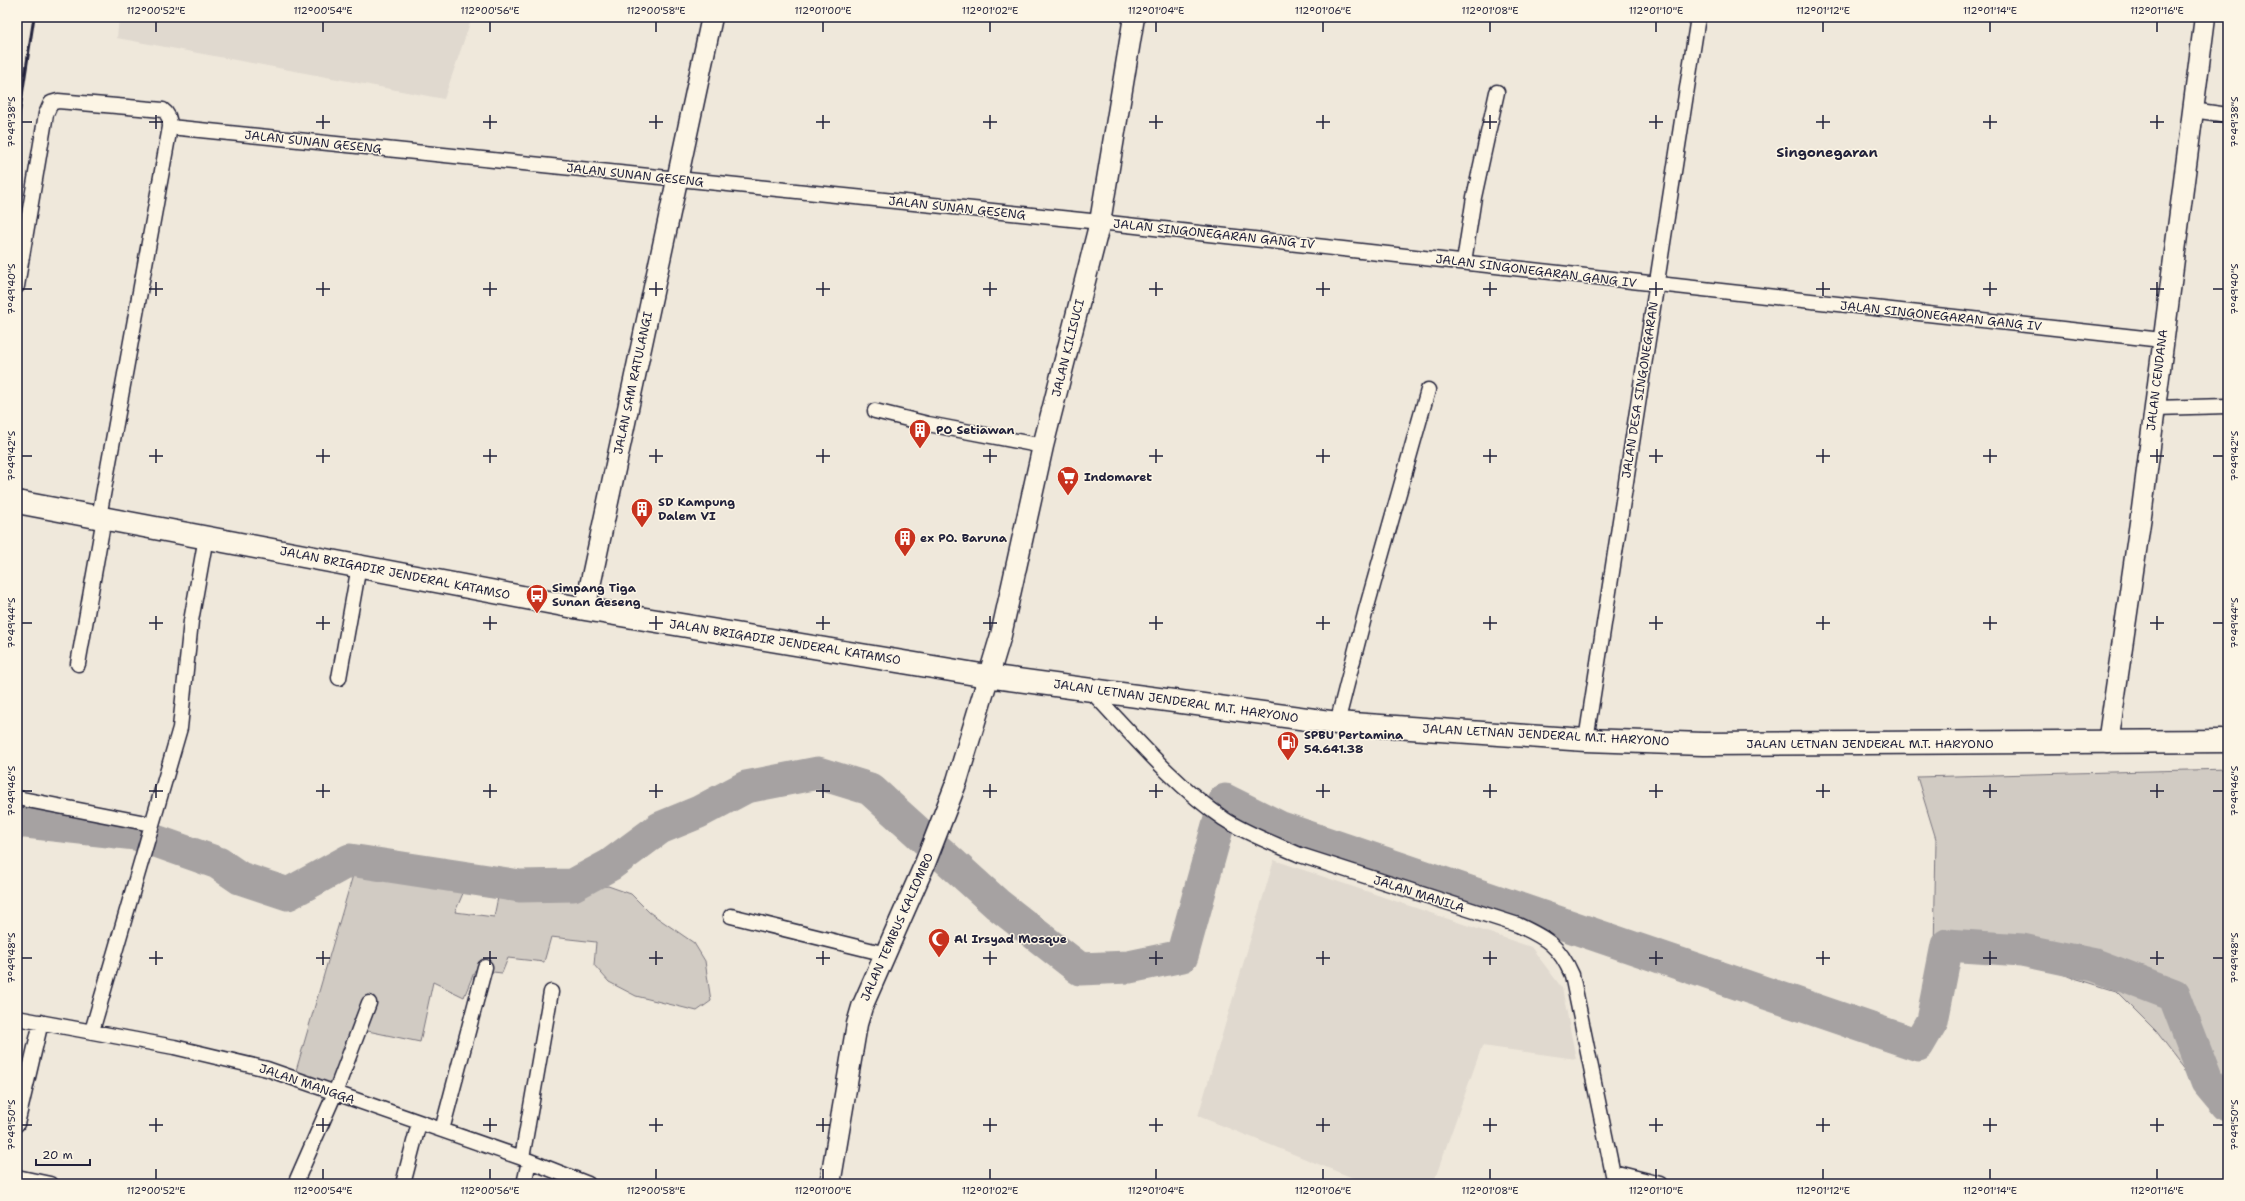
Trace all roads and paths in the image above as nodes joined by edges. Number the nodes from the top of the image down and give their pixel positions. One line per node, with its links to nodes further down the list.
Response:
1 (712, 17): 9 (street, JALAN SAM RATULANGI)
2 (1134, 17): 10 (street, JALAN KILISUCI)
3 (1698, 17): 12 (street, JALAN DESA SINGONEGARAN)
4 (2204, 17): 6 (street, JALAN CENDANA)
5 (1497, 92): 11 (street)
6 (2192, 110): 7 (street); 14 (street, JALAN CENDANA)
7 (2228, 115)
8 (170, 127): 9 (street, JALAN SUNAN GESENG); 13 (street); 21 (street)
9 (677, 179): 10 (street, JALAN SUNAN GESENG); 24 (street, JALAN SAM RATULANGI)
10 (1100, 222): 11 (street, JALAN SINGONEGARAN GANG IV); 19 (street, JALAN KILISUCI)
11 (1464, 262): 12 (street, JALAN SINGONEGARAN GANG IV)
12 (1657, 285): 14 (street, JALAN SINGONEGARAN GANG IV); 30 (street, JALAN DESA SINGONEGARAN)
13 (17, 286)
14 (2162, 340): 17 (street, JALAN CENDANA)
15 (1428, 390): 29 (street)
16 (2228, 406): 17 (street)
17 (2154, 408): 32 (street, JALAN CENDANA)
18 (875, 411): 19 (street)
19 (1043, 446): 26 (street, JALAN KILISUCI)
20 (17, 502): 21 (main road, JALAN BRIGADIR JENDERAL KATAMSO)
21 (102, 518): 22 (main road, JALAN BRIGADIR JENDERAL KATAMSO); 25 (street)
22 (206, 537): 23 (main road, JALAN BRIGADIR JENDERAL KATAMSO); 34 (street)
23 (359, 566): 24 (main road, JALAN BRIGADIR JENDERAL KATAMSO); 27 (street)
24 (585, 609): 26 (main road, JALAN BRIGADIR JENDERAL KATAMSO)
25 (78, 664)
26 (987, 676): 28 (main road, JALAN LETNAN JENDERAL M.T. HARYONO); 36 (street, JALAN TEMBUS KALIOMBO)
27 (339, 678)
28 (1090, 690): 29 (main road, JALAN LETNAN JENDERAL M.T. HARYONO); 49 (street, JALAN MANILA)
29 (1337, 723): 30 (main road, JALAN LETNAN JENDERAL M.T. HARYONO)
30 (1586, 740): 32 (main road, JALAN LETNAN JENDERAL M.T. HARYONO)
31 (2228, 741): 32 (main road, JALAN LETNAN JENDERAL M.T. HARYONO)
32 (2108, 743)
33 (17, 798): 34 (street)
34 (153, 820): 42 (street)
35 (731, 916): 36 (street)
36 (886, 954): 56 (street, JALAN TEMBUS KALIOMBO)
37 (485, 967): 46 (street)
38 (551, 992): 47 (street)
39 (368, 1003): 43 (street)
40 (17, 1018): 41 (street, JALAN MANGGA)
41 (41, 1022): 42 (street, JALAN MANGGA); 45 (street)
42 (92, 1031): 43 (street, JALAN MANGGA)
43 (335, 1093): 44 (street, JALAN MANGGA); 52 (street)
44 (419, 1123): 46 (street, JALAN MANGGA); 53 (street)
45 (17, 1124)
46 (442, 1130): 47 (street, JALAN MANGGA)
47 (526, 1160): 50 (street, JALAN MANGGA); 54 (street)
48 (17, 1177): 51 (street)
49 (1614, 1178): 57 (street)
50 (564, 1180): 55 (street, JALAN MANGGA)
51 (50, 1184)
52 (295, 1184)
53 (403, 1184)
54 (524, 1184)
55 (588, 1184)
56 (830, 1184)
57 (1660, 1184)

